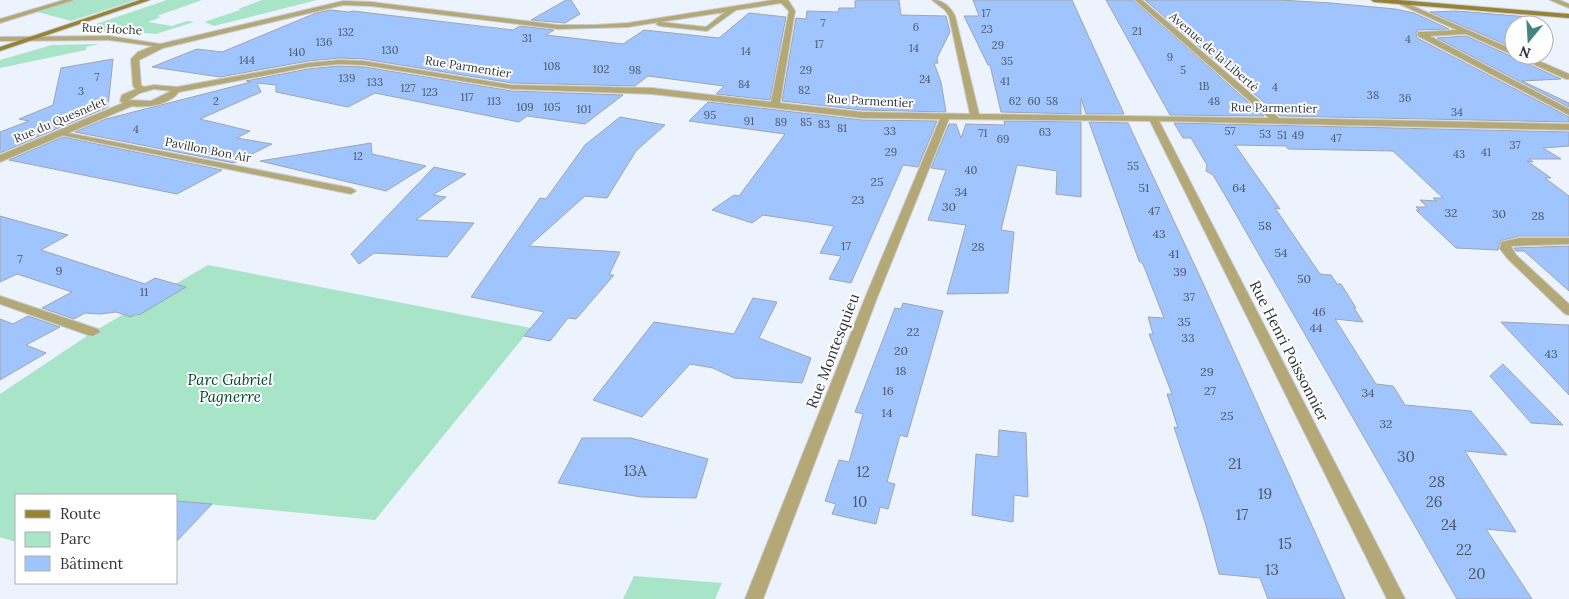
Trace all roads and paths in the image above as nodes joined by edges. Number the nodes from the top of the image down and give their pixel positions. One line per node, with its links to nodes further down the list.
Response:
1 (71, 0): 14 (street)
2 (147, 0): 18 (main road)
3 (783, 0): 12 (street); 29 (street)
4 (936, 0): 32 (street)
5 (1138, 0): 34 (street, Avenue de la Liberté)
6 (1374, 0): 9 (main road)
7 (1455, 0): 11 (main road)
8 (1553, 0): 11 (street)
9 (1388, 1): 10 (main road)
10 (1402, 2): 13 (main road); 16 (street)
11 (1569, 7)
12 (735, 8): 15 (street); 15 (street)
13 (1569, 16)
14 (0, 21)
15 (643, 22): 19 (street)
16 (1467, 32): 21 (street); 30 (street)
17 (0, 39): 18 (street, Rue Hoche)
18 (30, 39): 19 (street, Rue Hoche); 20 (main road)
19 (160, 46): 26 (street, Rue Hoche)
20 (0, 49)
21 (1504, 49)
22 (1541, 65): 23 (street)
23 (1548, 68): 24 (street); 25 (street)
24 (1569, 68)
25 (1569, 77)
26 (142, 89): 27 (street); 28 (street)
27 (175, 90): 28 (street, Rue du Quesnelet); 29 (street, Rue Parmentier)
28 (129, 104): 36 (street, Rue du Quesnelet)
29 (775, 105): 31 (street, Rue Parmentier)
30 (1569, 112)
31 (946, 116): 32 (street, Rue Parmentier); 43 (street, Rue Montesquieu)
32 (975, 116): 33 (street, Rue Parmentier)
33 (1153, 118): 34 (street, Rue Parmentier); 44 (street, Rue Henri Poissonnier)
34 (1276, 120): 35 (street, Rue Parmentier)
35 (1569, 127)
36 (61, 133): 37 (street, Rue du Quesnelet); 38 (lane, Pavillon Bon Air)
37 (0, 159)
38 (351, 191)
39 (1569, 241): 41 (street)
40 (0, 300): 42 (street)
41 (1569, 311)
42 (93, 332)
43 (754, 599)
44 (1396, 599)

